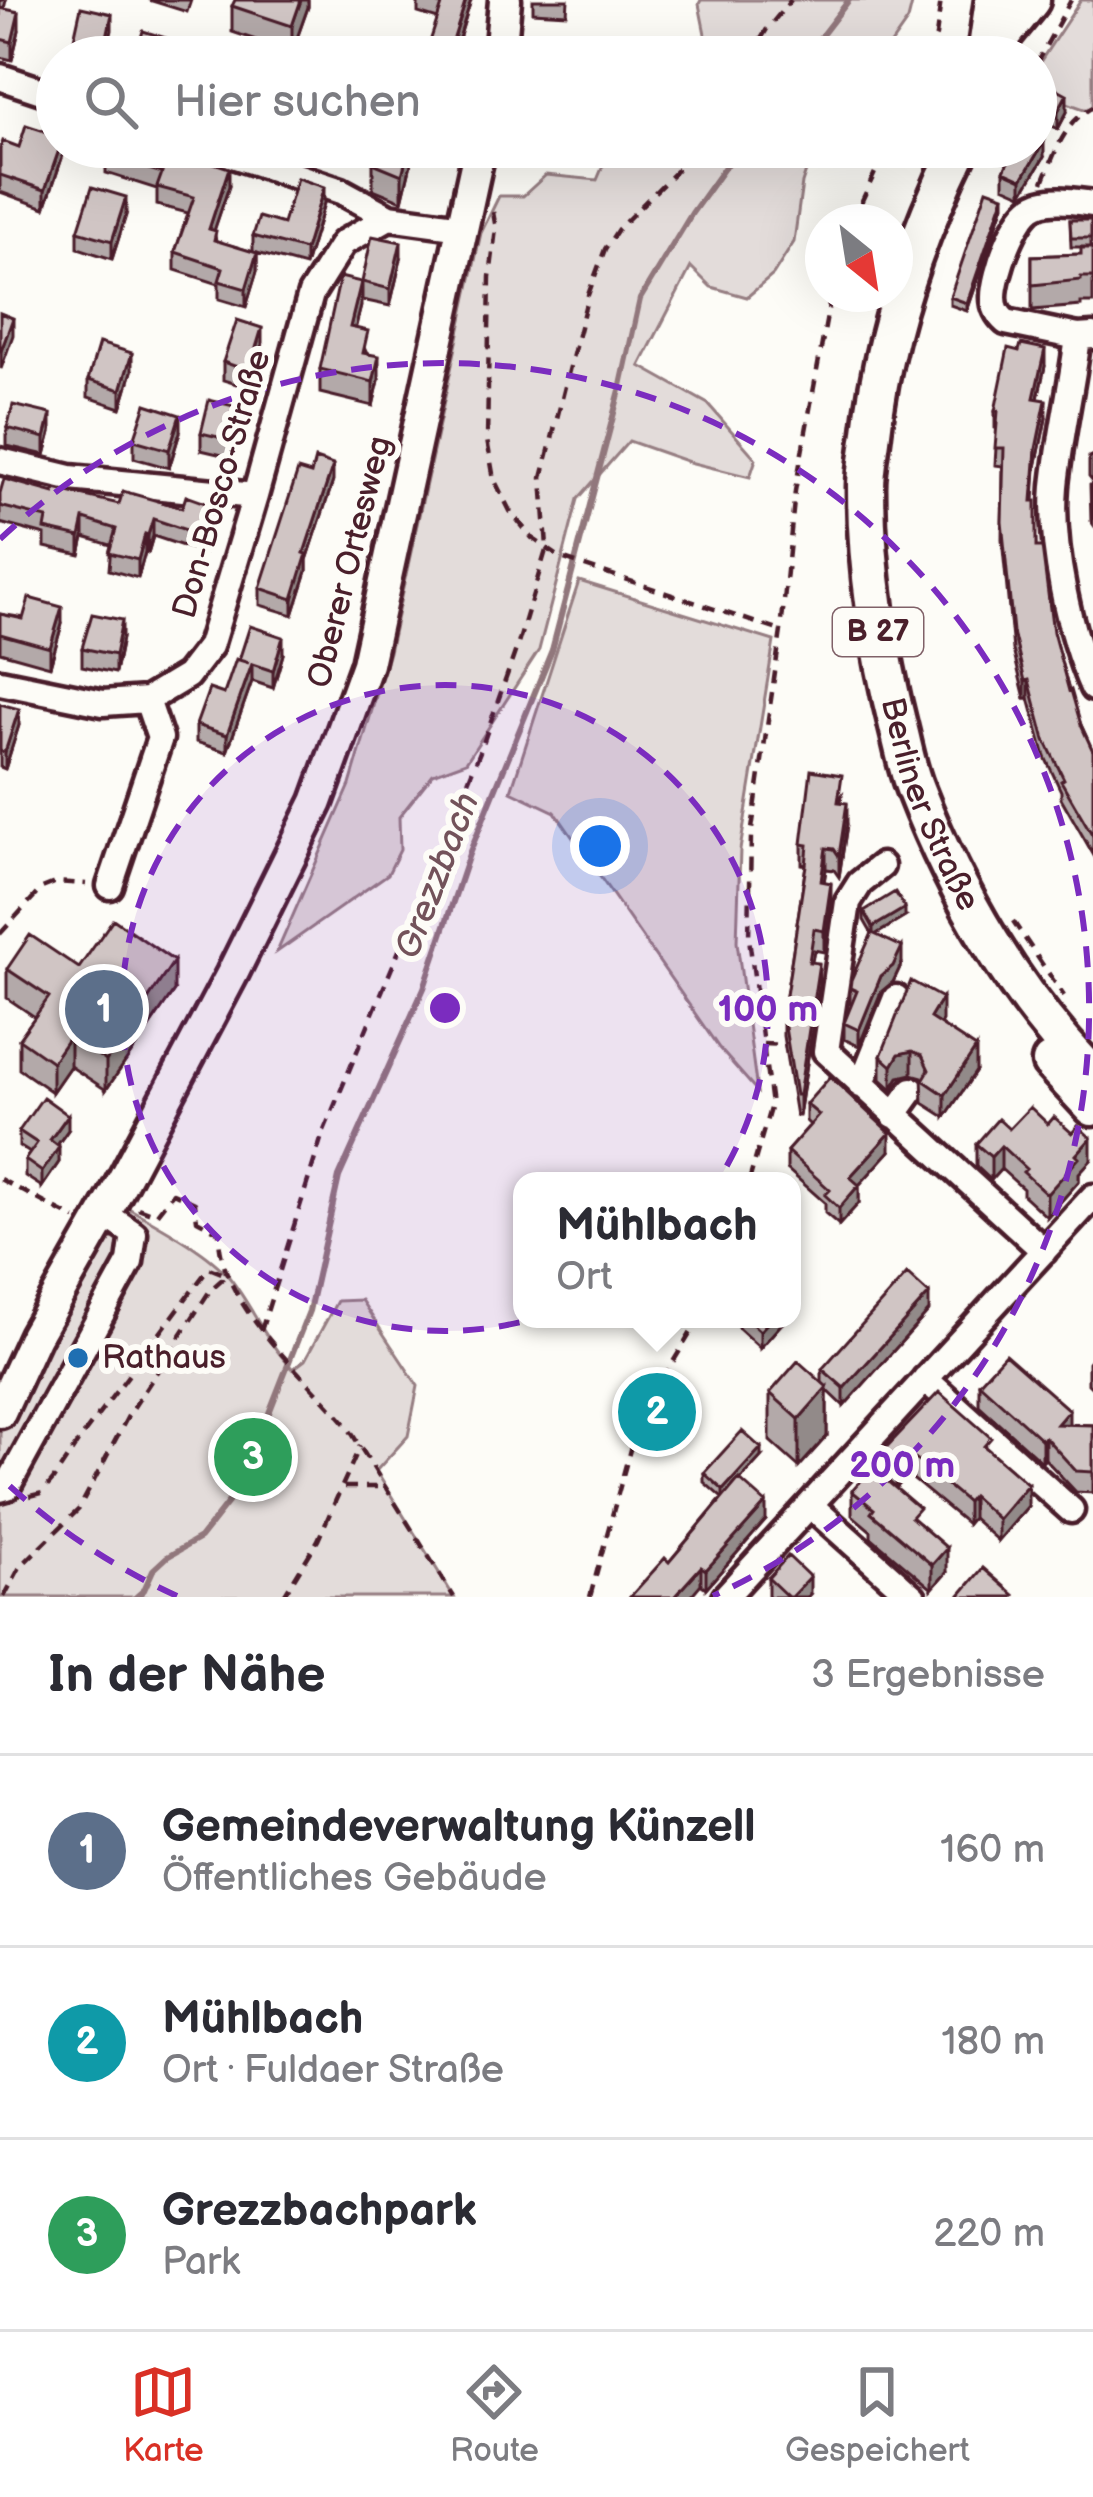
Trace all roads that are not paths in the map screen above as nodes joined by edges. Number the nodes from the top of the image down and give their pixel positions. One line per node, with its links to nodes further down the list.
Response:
1 (506, 0): 5 (main road)
2 (994, 0): 6 (highway)
3 (1031, 0): 7 (highway)
4 (1052, 0): 8 (highway)
5 (502, 36)
6 (994, 36)
7 (1007, 36)
8 (1015, 36)
9 (0, 77): 10 (street)
10 (36, 89)
11 (272, 168): 17 (street)
12 (475, 168): 18 (main road, Oberer Ortesweg)
13 (924, 168): 15 (highway)
14 (950, 168): 29 (highway, Berliner Straße / B 27)
15 (908, 204)
16 (1093, 204): 20 (street)
17 (389, 217): 18 (street); 22 (street, Don-Bosco-Straße)
18 (462, 226): 35 (main road, Oberer Ortesweg)
19 (873, 312): 32 (highway, Berliner Straße / B 27)
20 (1085, 336): 24 (street)
21 (0, 461): 22 (street)
22 (256, 496): 25 (street, Don-Bosco-Straße)
23 (0, 682): 25 (street)
24 (1093, 688)
25 (147, 700): 27 (street)
26 (881, 866): 30 (street)
27 (110, 886)
28 (896, 998): 30 (street)
29 (1093, 1075)
30 (860, 1084): 33 (street)
31 (912, 1090): 33 (street)
32 (1093, 1107)
33 (894, 1115): 36 (street)
34 (1093, 1197): 36 (street)
35 (104, 1214): 38 (main road, Oberer Ortesweg); 39 (street)
36 (1044, 1251): 37 (street)
37 (925, 1379): 40 (street); 41 (street)
38 (0, 1412)
39 (4, 1488)
40 (810, 1505): 42 (street); 43 (street)
41 (1071, 1510)
42 (725, 1597)
43 (913, 1597)

